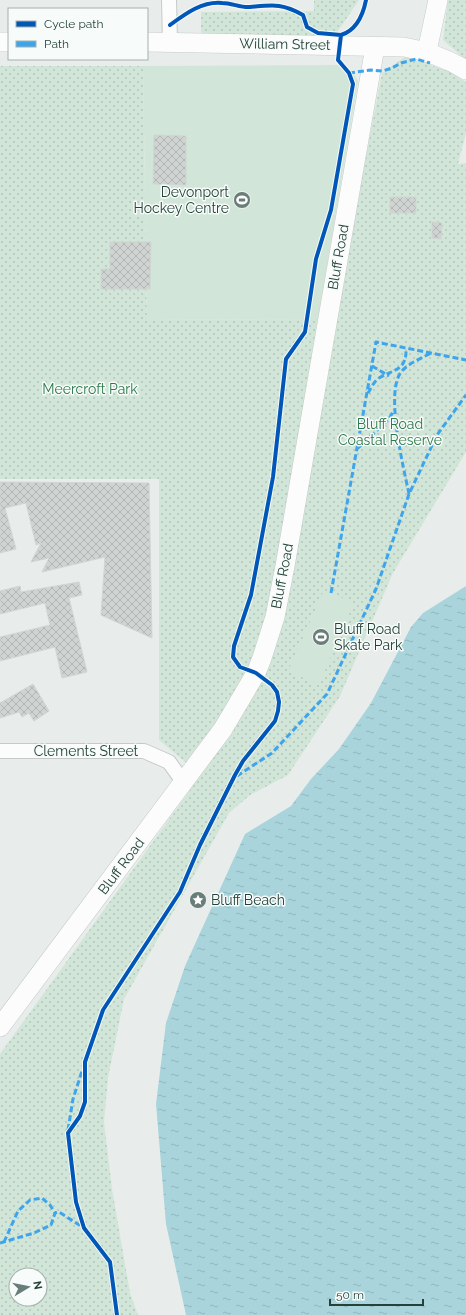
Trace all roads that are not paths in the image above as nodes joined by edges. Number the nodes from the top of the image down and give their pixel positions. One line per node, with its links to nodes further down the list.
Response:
1 (169, 0): 4 (street)
2 (438, 0): 6 (street)
3 (148, 42): 4 (street, William Street)
4 (170, 42): 5 (street, William Street)
5 (375, 47): 6 (street, William Street); 9 (street, Bluff Road)
6 (427, 51): 7 (street, William Street)
7 (466, 70)
8 (0, 751): 9 (street, Clements Street)
9 (184, 783): 10 (street, Bluff Road)
10 (0, 1027)

